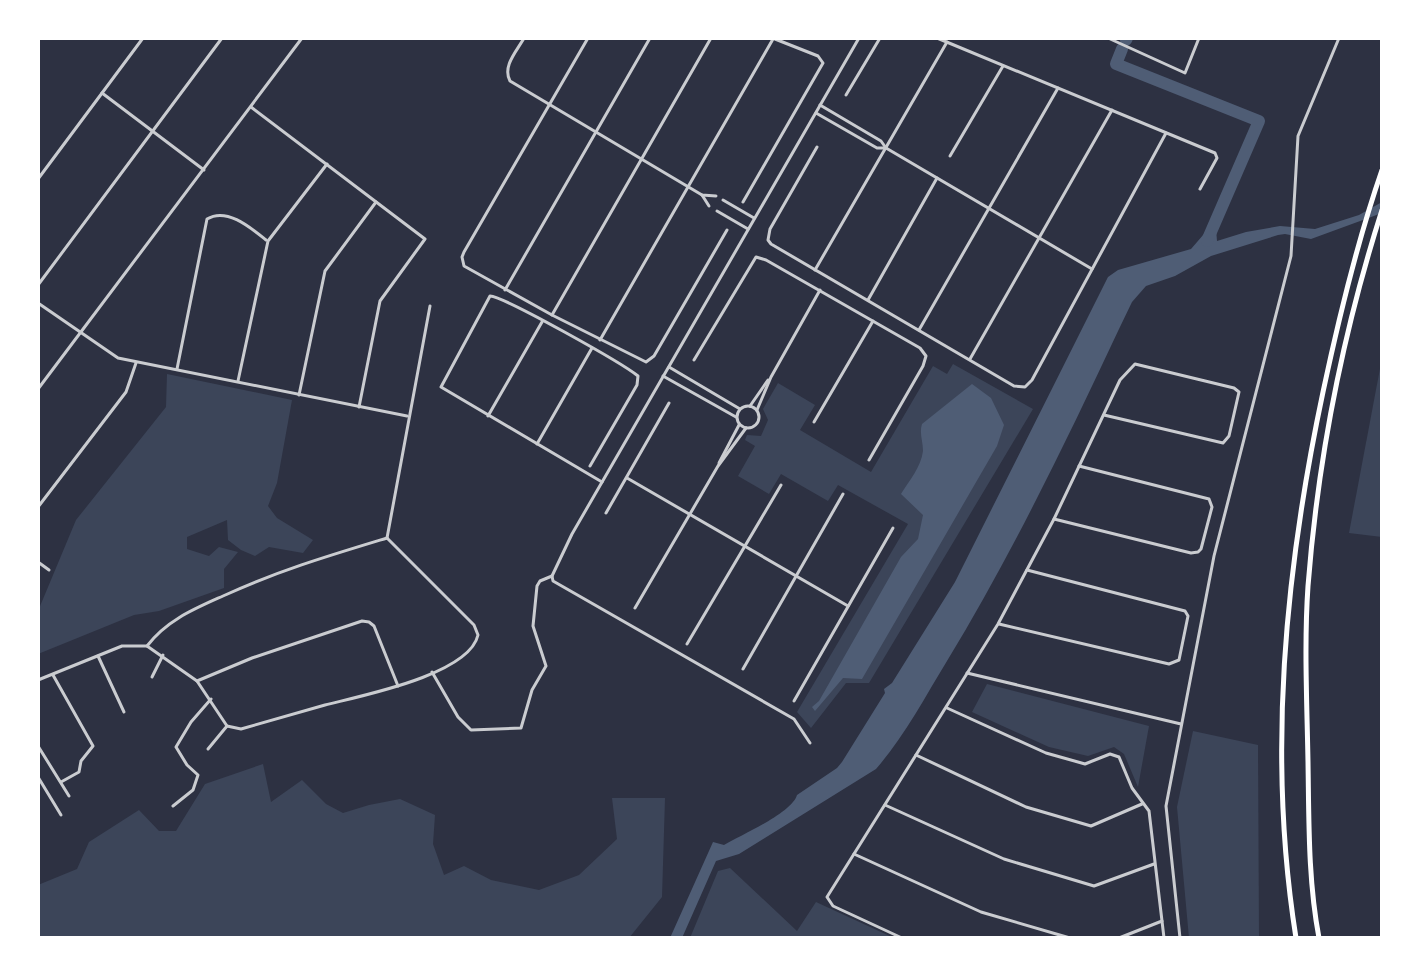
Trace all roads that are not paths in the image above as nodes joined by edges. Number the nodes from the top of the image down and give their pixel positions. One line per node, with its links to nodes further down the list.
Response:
1 (143, 38): 18 (street)
2 (222, 38): 25 (street)
3 (302, 38): 22 (street)
4 (524, 38): 20 (street)
5 (588, 38): 20 (street)
6 (650, 38): 26 (street)
7 (711, 38): 31 (street)
8 (772, 38): 37 (street); 43 (street)
9 (859, 38): 21 (street)
10 (880, 38): 19 (street)
11 (937, 38): 15 (street)
12 (1109, 38): 13 (street)
13 (1199, 38)
14 (1339, 38): 130 (street)
15 (947, 42): 16 (street); 29 (street)
16 (1003, 65): 17 (street); 30 (street)
17 (1058, 88): 23 (street); 45 (street)
18 (102, 93): 25 (street); 35 (street)
19 (846, 95)
20 (550, 104): 26 (street); 56 (street)
21 (820, 105): 24 (street); 29 (street)
22 (251, 107): 32 (street); 33 (street)
23 (1112, 110): 27 (street); 51 (street)
24 (816, 113): 29 (street); 48 (street)
25 (153, 131): 33 (street); 55 (street)
26 (596, 132): 31 (street); 56 (street)
27 (1166, 133): 38 (street); 53 (street)
28 (817, 147): 54 (street)
29 (886, 148): 36 (street); 54 (street)
30 (950, 156)
31 (641, 159): 37 (street); 61 (street)
32 (327, 164): 42 (street); 52 (street)
33 (204, 170): 65 (street)
34 (1381, 171): 151 (highway)
35 (39, 176)
36 (937, 178): 45 (street); 58 (street)
37 (688, 186): 39 (street); 66 (street)
38 (1200, 189)
39 (702, 195): 40 (street); 44 (street)
40 (716, 196)
41 (723, 200): 48 (street)
42 (376, 201): 77 (street); 80 (street)
43 (743, 202)
44 (709, 206)
45 (989, 208): 51 (street); 64 (street)
46 (1382, 210): 152 (highway)
47 (717, 211): 49 (street)
48 (754, 218): 49 (street)
49 (748, 229): 71 (street)
50 (727, 230): 66 (street)
51 (1039, 238): 53 (street); 68 (street)
52 (268, 241): 72 (street); 75 (street)
53 (1092, 269): 68 (street)
54 (815, 270): 58 (street)
55 (38, 285)
56 (505, 290): 61 (street)
57 (820, 290): 63 (street); 69 (street); 74 (street)
58 (868, 300): 64 (street)
59 (38, 303): 65 (street)
60 (430, 306): 84 (street)
61 (552, 315): 66 (street)
62 (542, 321): 67 (street); 85 (street); 85 (street)
63 (873, 321): 87 (street); 91 (street)
64 (919, 330): 68 (street)
65 (81, 334): 70 (street); 76 (street)
66 (600, 340)
67 (592, 348): 90 (street); 92 (street)
68 (970, 359)
69 (694, 360)
70 (136, 362): 72 (street); 99 (street)
71 (669, 367): 73 (street); 81 (street)
72 (177, 369): 75 (street)
73 (663, 376): 86 (street); 96 (street)
74 (771, 377): 79 (street); 82 (street)
75 (238, 382): 77 (street)
76 (38, 389)
77 (299, 395): 80 (street)
78 (669, 403): 95 (street)
79 (750, 406): 81 (street); 82 (street)
80 (359, 407): 84 (street)
81 (740, 409): 86 (street)
82 (757, 410): 89 (street)
83 (1104, 415): 83 (street); 94 (street)
84 (407, 416): 104 (street)
85 (488, 416): 90 (street)
86 (736, 417): 88 (street)
87 (814, 422)
88 (739, 425): 89 (street); 93 (street)
89 (746, 428): 93 (street)
90 (537, 444): 96 (street)
91 (869, 460)
92 (590, 466)
93 (718, 466): 101 (street)
94 (1079, 466): 102 (street); 102 (street)
95 (627, 478): 100 (street); 101 (street)
96 (602, 482): 110 (street)
97 (781, 485): 105 (street)
98 (843, 494): 109 (street)
99 (38, 507)
100 (606, 513)
101 (690, 514): 105 (street); 112 (street)
102 (1054, 519): 108 (street)
103 (893, 528): 111 (street)
104 (387, 538): 115 (street); 119 (street)
105 (745, 546): 109 (street); 114 (street)
106 (38, 562): 107 (street)
107 (49, 570)
108 (1027, 570): 113 (street); 113 (street)
109 (796, 576): 111 (street); 118 (street)
110 (553, 578): 119 (street); 132 (street)
111 (848, 606): 127 (street)
112 (635, 608)
113 (998, 624): 120 (street)
114 (687, 644)
115 (147, 646): 116 (street); 117 (street)
116 (163, 655): 122 (street); 124 (street)
117 (98, 656): 121 (street); 129 (street)
118 (743, 669)
119 (432, 672): 125 (street)
120 (967, 673): 128 (street); 130 (street)
121 (53, 675): 123 (street); 137 (street)
122 (152, 677)
123 (38, 680)
124 (197, 681): 125 (street); 126 (street)
125 (398, 686): 131 (street)
126 (211, 699): 131 (street); 141 (street)
127 (794, 701)
128 (946, 708): 135 (street); 140 (street)
129 (124, 712)
130 (1182, 724): 150 (street)
131 (227, 726): 134 (street)
132 (810, 743)
133 (38, 746): 137 (street)
134 (208, 749)
135 (916, 755): 139 (street); 140 (street)
136 (38, 777): 142 (street)
137 (61, 782): 138 (street)
138 (69, 796)
139 (885, 804): 143 (street); 144 (street)
140 (1142, 804): 144 (street)
141 (173, 806)
142 (61, 815)
143 (854, 854): 146 (street); 147 (street)
144 (1154, 864): 145 (street)
145 (1162, 921): 148 (street); 149 (street)
146 (902, 938)
147 (1070, 938)
148 (1119, 938)
149 (1164, 938)
150 (1180, 938)
151 (1296, 938)
152 (1319, 938)

